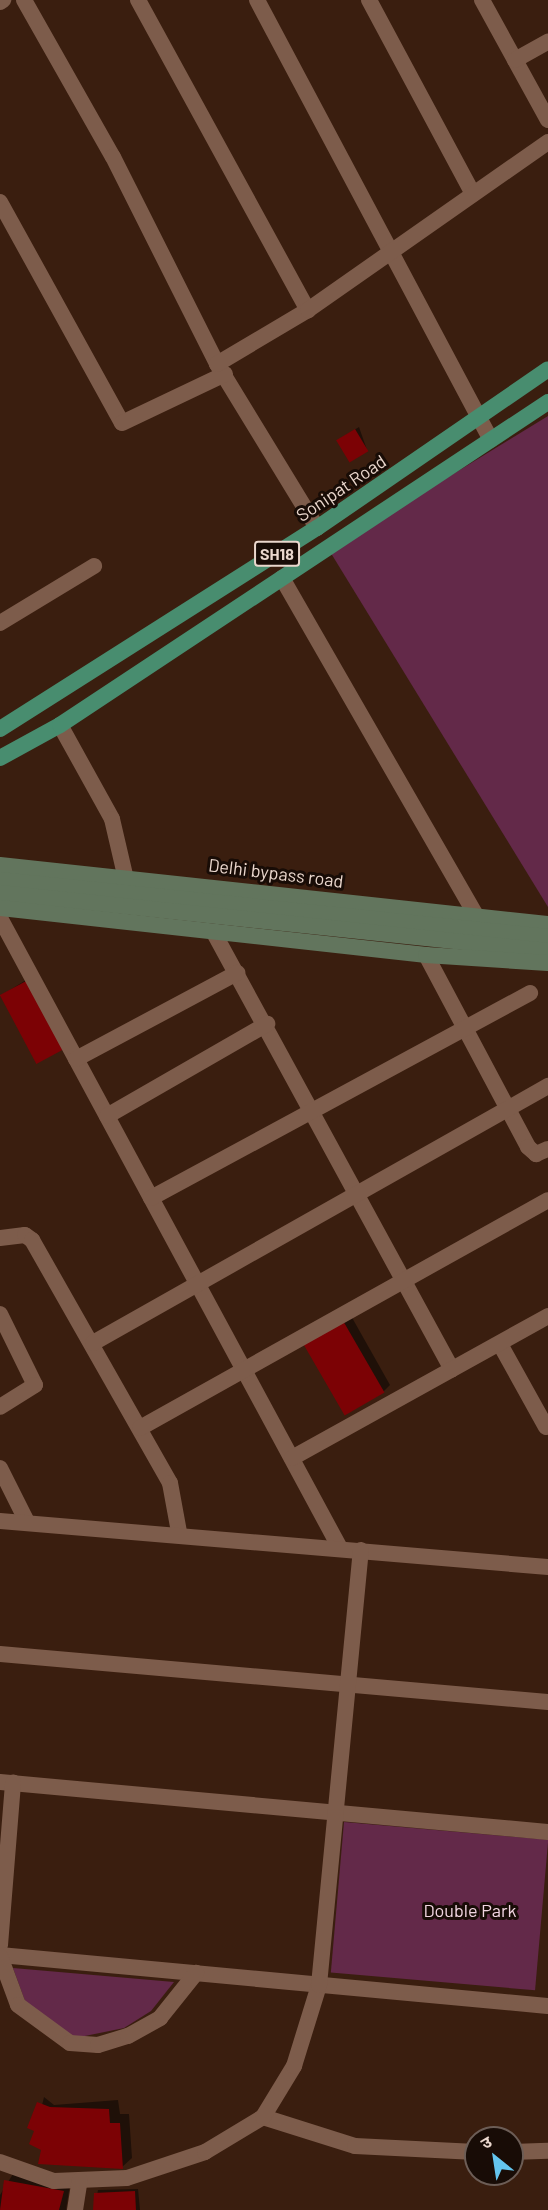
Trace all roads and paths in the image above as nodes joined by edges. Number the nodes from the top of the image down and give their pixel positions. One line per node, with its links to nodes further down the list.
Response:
1 (24, 0): 14 (street)
2 (138, 0): 13 (street)
3 (256, 0): 12 (street)
4 (369, 0): 10 (street)
5 (482, 0): 7 (street)
6 (548, 42): 7 (street)
7 (515, 60): 8 (street)
8 (548, 120)
9 (548, 142): 10 (street)
10 (473, 194): 12 (street)
11 (0, 202): 14 (street)
12 (394, 250): 13 (street); 17 (street)
13 (308, 310): 14 (street)
14 (221, 369): 19 (street)
15 (548, 369): 17 (main road, Sonipat Road / SH18)
16 (548, 402): 18 (main road, SH18)
17 (476, 419): 18 (street); 19 (main road, Sonipat Road / SH18)
18 (491, 440): 21 (main road, SH18)
19 (317, 528): 22 (main road, Sonipat Road / SH18)
20 (94, 566): 23 (street)
21 (282, 578): 24 (main road, SH18); 34 (street)
22 (184, 614): 24 (main road); 26 (main road, Sonipat Road / SH18)
23 (0, 623)
24 (195, 633): 25 (main road, SH18)
25 (60, 725): 27 (main road, SH18); 29 (street)
26 (0, 729)
27 (0, 758)
28 (0, 865): 29 (main road, Delhi bypass road)
29 (125, 875): 34 (main road, Delhi bypass road)
30 (0, 880): 33 (main road)
31 (0, 893): 33 (main road)
32 (0, 908): 37 (main road)
33 (235, 912): 38 (main road); 39 (main road)
34 (476, 916): 36 (main road, Delhi bypass road)
35 (0, 918): 46 (street)
36 (548, 924)
37 (213, 933): 40 (main road); 42 (street)
38 (548, 937)
39 (548, 951)
40 (426, 955): 41 (main road); 45 (street)
41 (548, 963)
42 (237, 973): 44 (street); 46 (street)
43 (530, 993): 45 (street)
44 (267, 1024): 49 (street); 50 (street)
45 (464, 1031): 48 (street); 49 (street)
46 (76, 1059): 50 (street)
47 (548, 1086): 48 (street)
48 (507, 1110): 51 (street); 52 (street)
49 (312, 1112): 52 (street); 53 (street)
50 (107, 1116): 53 (street)
51 (548, 1149)
52 (356, 1192): 56 (street); 57 (street)
53 (152, 1198): 57 (street)
54 (548, 1200): 56 (street)
55 (1, 1235): 60 (street)
56 (404, 1281): 62 (street); 63 (street)
57 (197, 1283): 60 (street); 62 (street)
58 (0, 1314): 64 (street)
59 (548, 1316): 61 (street)
60 (93, 1343): 66 (street)
61 (500, 1344): 63 (street); 65 (street)
62 (243, 1368): 66 (street); 67 (street)
63 (452, 1369): 67 (street)
64 (0, 1407)
65 (546, 1427)
66 (140, 1428): 71 (street)
67 (292, 1458): 72 (street)
68 (0, 1468): 70 (street)
69 (0, 1521): 70 (street)
70 (27, 1522): 71 (street)
71 (179, 1532): 72 (street)
72 (340, 1548): 73 (street)
73 (361, 1550): 74 (street); 76 (street)
74 (548, 1567)
75 (0, 1654): 76 (street)
76 (348, 1685): 77 (street); 79 (street)
77 (548, 1702)
78 (6, 1782): 79 (street); 81 (street)
79 (336, 1812): 80 (street); 84 (street)
80 (548, 1832)
81 (0, 1945)
82 (0, 1955): 83 (street); 83 (street)
83 (196, 1973): 84 (street)
84 (319, 1985): 85 (street); 86 (street)
85 (548, 2006)
86 (263, 2117): 87 (street); 91 (street)
87 (464, 2151)
88 (548, 2151): 89 (street)
89 (524, 2152)
90 (0, 2162): 91 (street)
91 (80, 2180): 92 (street)
92 (75, 2210)

